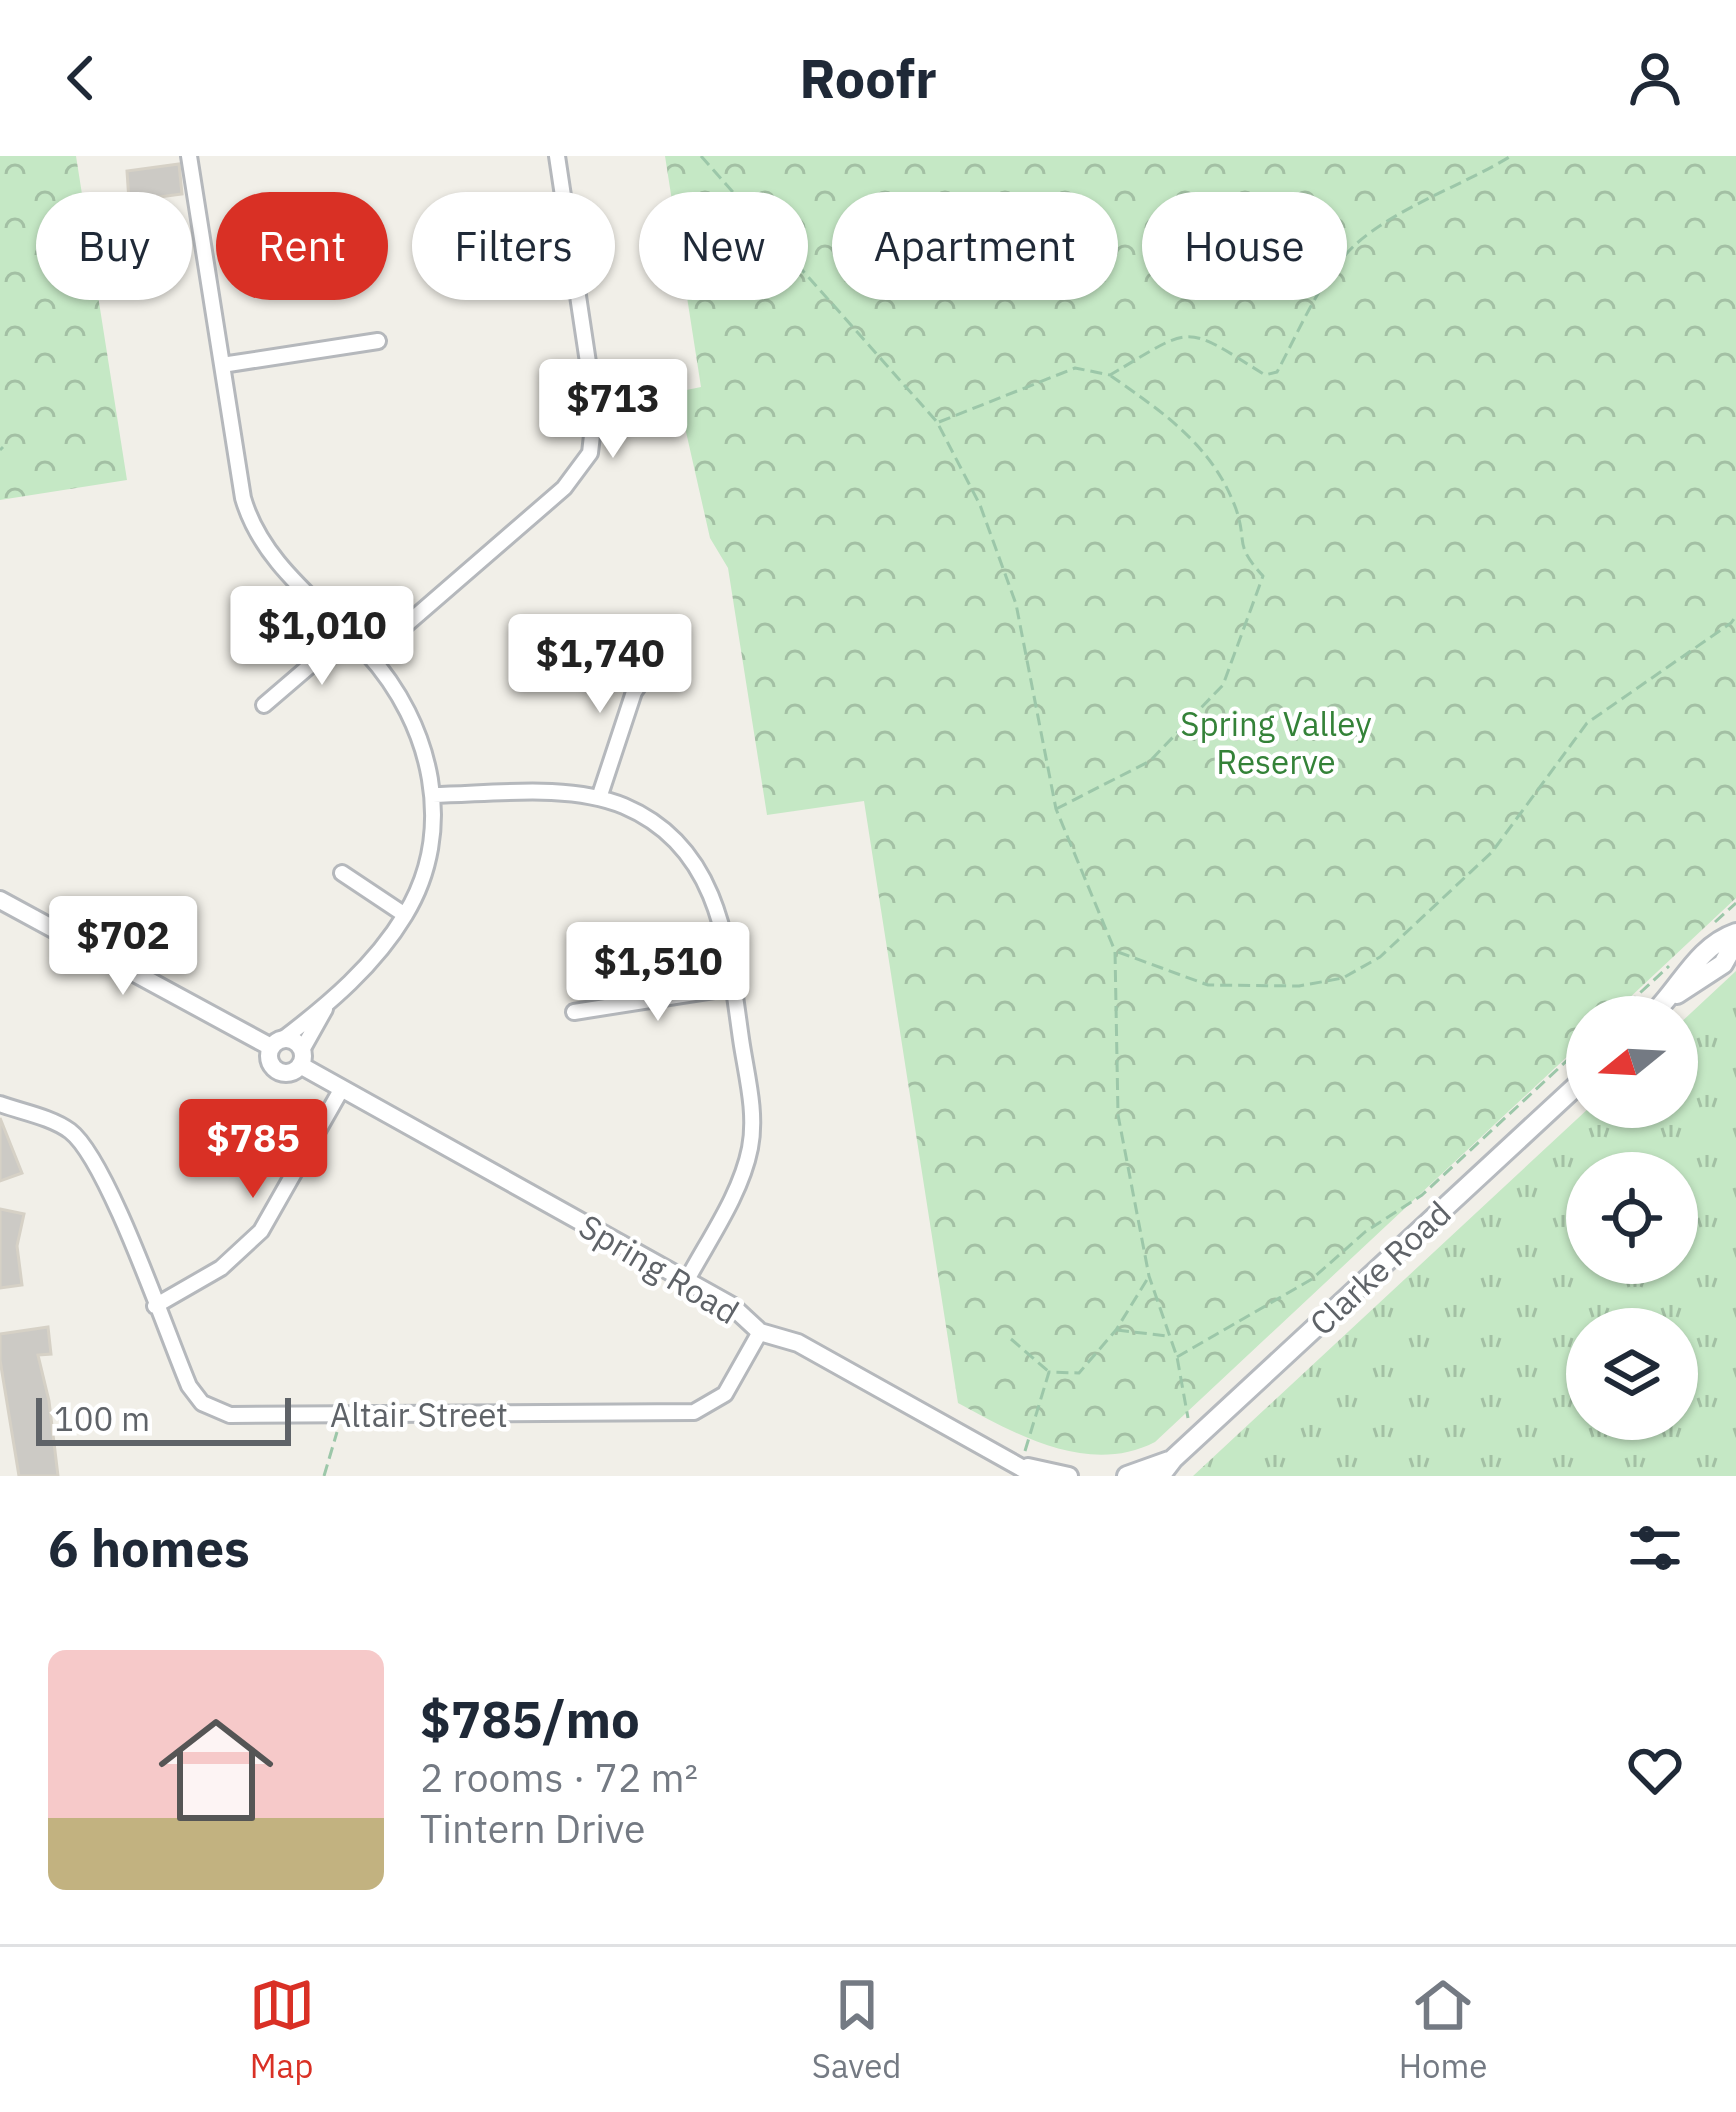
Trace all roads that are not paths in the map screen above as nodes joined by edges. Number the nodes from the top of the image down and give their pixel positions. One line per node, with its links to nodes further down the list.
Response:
1 (189, 156): 4 (street)
2 (556, 156): 6 (street)
3 (378, 340): 4 (street)
4 (222, 365): 5 (street)
5 (347, 633): 6 (street); 8 (street)
6 (370, 656): 9 (street)
7 (654, 663): 10 (street)
8 (265, 705)
9 (433, 795): 10 (street); 13 (street)
10 (599, 798): 15 (street)
11 (342, 874): 13 (street)
12 (0, 900): 19 (street)
13 (405, 915): 17 (street)
14 (1736, 937): 16 (main road)
15 (734, 987): 18 (street); 24 (street)
16 (1673, 996)
17 (327, 1005): 19 (street); 20 (street)
18 (574, 1012)
19 (277, 1043): 20 (street); 20 (street)
20 (301, 1058): 21 (street, Spring Road)
21 (340, 1090): 24 (street, Spring Road); 25 (street)
22 (1566, 1096): 27 (main road, Clarke Road)
23 (0, 1104): 25 (street, Altair Street)
24 (687, 1280): 26 (street, Spring Road)
25 (155, 1306): 26 (street, Altair Street)
26 (760, 1332): 28 (street, Spring Road)
27 (1173, 1459): 30 (main road, Clarke Road); 31 (main road, Clarke Road)
28 (1028, 1471): 29 (street, Spring Road)
29 (1069, 1476)
30 (1127, 1476)
31 (1160, 1476)

